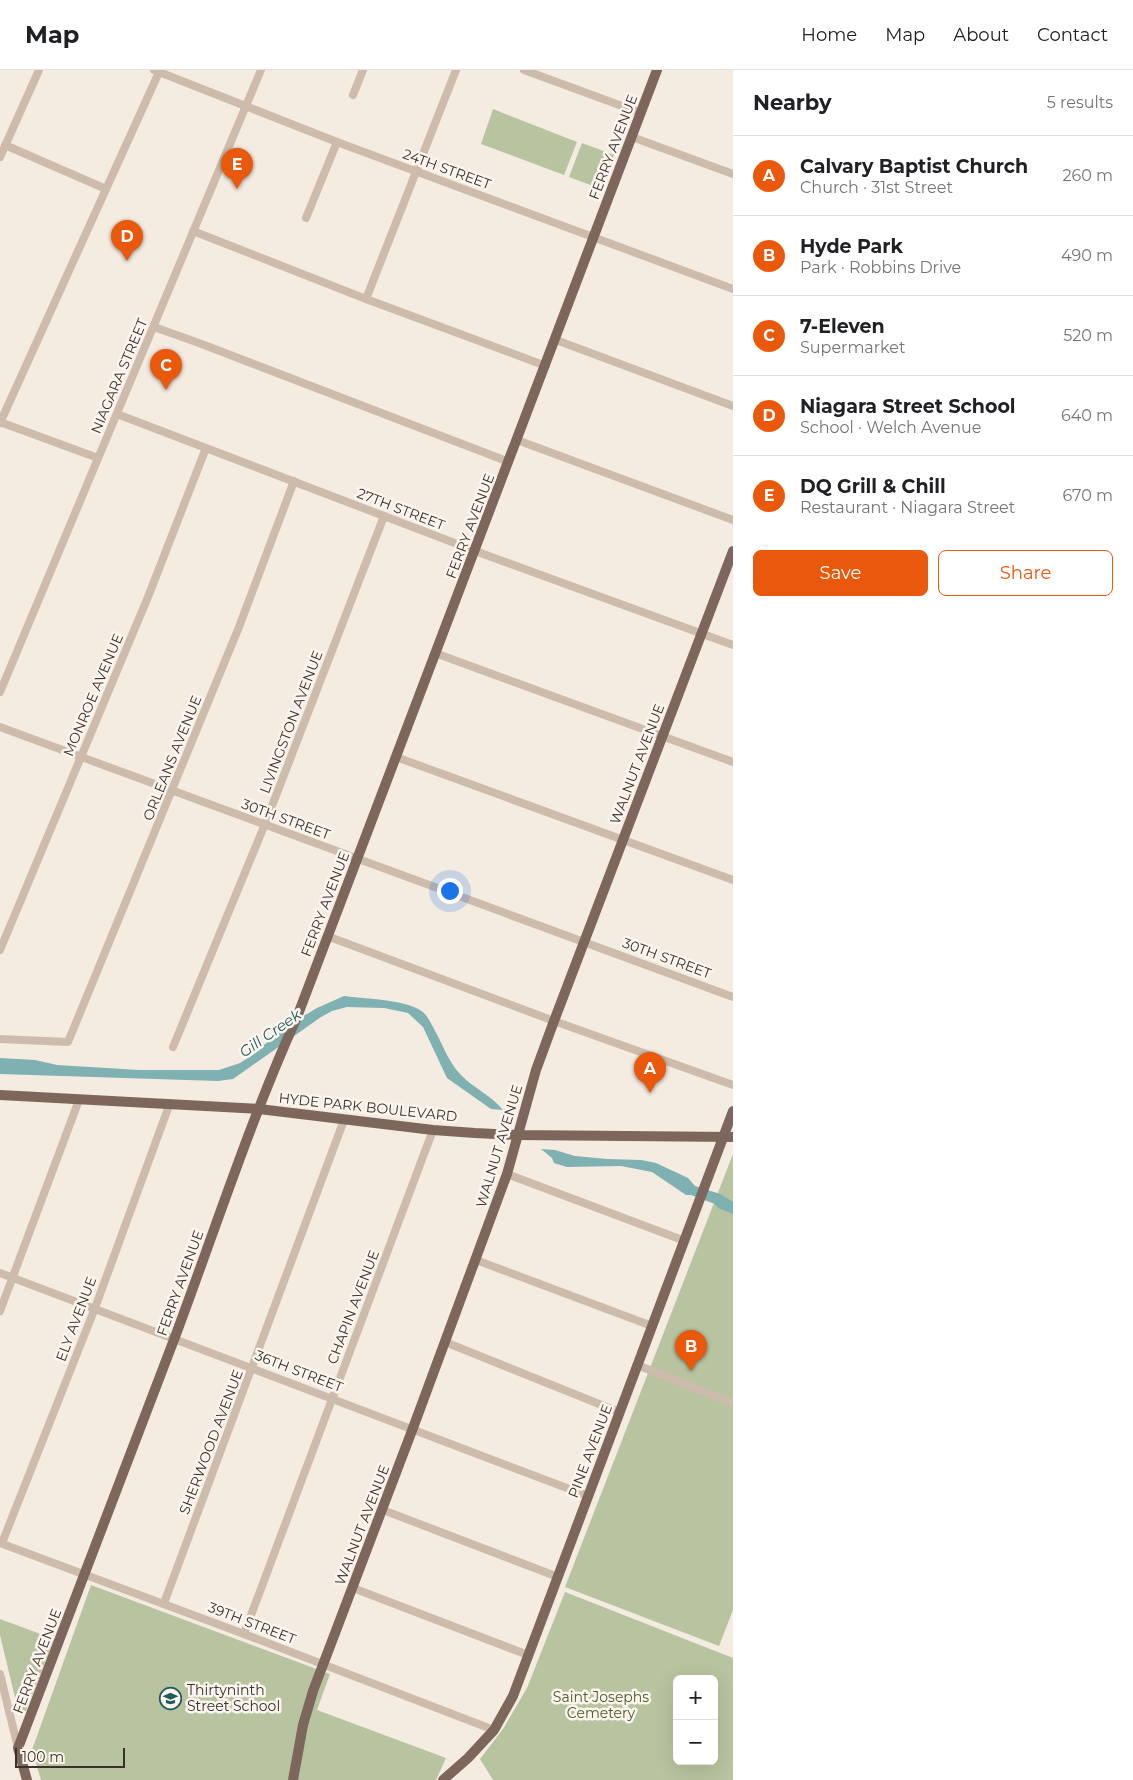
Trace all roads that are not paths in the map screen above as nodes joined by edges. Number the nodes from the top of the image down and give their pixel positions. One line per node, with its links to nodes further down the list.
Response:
1 (39, 70): 13 (street)
2 (262, 70): 9 (street, NIAGARA STREET)
3 (363, 70): 8 (street)
4 (456, 70): 15 (street)
5 (524, 70): 10 (street)
6 (658, 70): 10 (main road, FERRY AVENUE)
7 (158, 71): 9 (street, 24TH STREET); 17 (street)
8 (353, 95)
9 (247, 106): 12 (street, 24TH STREET); 19 (street, NIAGARA STREET)
10 (641, 113): 11 (main road, FERRY AVENUE)
11 (632, 137): 16 (street); 20 (main road, FERRY AVENUE)
12 (337, 142): 15 (street, 24TH STREET); 18 (street)
13 (5, 145): 14 (street); 17 (street)
14 (0, 157)
15 (417, 171): 20 (street, 24TH STREET); 22 (street)
16 (733, 174)
17 (106, 189): 28 (street)
18 (306, 218)
19 (193, 231): 22 (street); 23 (street, NIAGARA STREET)
20 (594, 236): 21 (street, 24TH STREET); 24 (main road, FERRY AVENUE)
21 (733, 289)
22 (366, 299): 25 (street)
23 (154, 327): 27 (street, NIAGARA STREET); 32 (street)
24 (556, 340): 25 (main road, FERRY AVENUE); 26 (street)
25 (546, 366): 29 (main road, FERRY AVENUE)
26 (733, 406)
27 (117, 414): 30 (street, 27TH STREET); 31 (street, NIAGARA STREET)
28 (0, 422): 31 (street)
29 (517, 440): 32 (main road, FERRY AVENUE); 35 (street)
30 (206, 448): 33 (street, 27TH STREET); 44 (street, MONROE AVENUE)
31 (98, 458): 41 (street, NIAGARA STREET)
32 (509, 462): 36 (main road, FERRY AVENUE)
33 (294, 481): 34 (street, 27TH STREET); 47 (street, ORLEANS AVENUE)
34 (384, 516): 36 (street, 27TH STREET); 48 (street, LIVINGSTON AVENUE)
35 (733, 520)
36 (475, 551): 38 (street, 27TH STREET); 40 (main road, FERRY AVENUE)
37 (733, 551): 38 (main road, WALNUT AVENUE)
38 (702, 633): 39 (street, 27TH STREET); 43 (main road, WALNUT AVENUE)
39 (733, 645)
40 (435, 653): 43 (street); 45 (main road, FERRY AVENUE)
41 (0, 692)
42 (0, 727): 44 (street, 30TH STREET)
43 (663, 736): 46 (street); 49 (main road, WALNUT AVENUE)
44 (80, 757): 47 (street, 30TH STREET); 54 (street, MONROE AVENUE)
45 (396, 757): 49 (street); 50 (main road, FERRY AVENUE)
46 (733, 762)
47 (172, 791): 48 (street, 30TH STREET); 57 (street, ORLEANS AVENUE)
48 (265, 824): 50 (street, 30TH STREET); 58 (street, LIVINGSTON AVENUE)
49 (623, 840): 51 (street); 53 (main road, WALNUT AVENUE)
50 (358, 858): 52 (main road, FERRY AVENUE); 53 (street, 30TH STREET)
51 (733, 880)
52 (327, 936): 56 (street); 63 (main road, FERRY AVENUE)
53 (584, 941): 55 (street, 30TH STREET); 56 (main road, WALNUT AVENUE)
54 (0, 950)
55 (733, 997)
56 (554, 1021): 59 (street); 67 (main road, WALNUT AVENUE)
57 (0, 1039)
58 (173, 1047)
59 (733, 1085)
60 (0, 1095): 61 (main road, HYDE PARK BOULEVARD)
61 (79, 1100): 62 (main road, HYDE PARK BOULEVARD); 73 (street)
62 (170, 1103): 63 (main road, HYDE PARK BOULEVARD); 74 (street, ELY AVENUE)
63 (259, 1109): 65 (main road, HYDE PARK BOULEVARD); 77 (main road, FERRY AVENUE)
64 (733, 1112): 68 (main road, PINE AVENUE)
65 (344, 1120): 66 (main road, HYDE PARK BOULEVARD); 80 (street, SHERWOOD AVENUE)
66 (433, 1130): 67 (main road, HYDE PARK BOULEVARD); 81 (street, CHAPIN AVENUE)
67 (517, 1135): 68 (main road, HYDE PARK BOULEVARD); 69 (main road, WALNUT AVENUE)
68 (728, 1137): 70 (main road, PINE AVENUE)
69 (507, 1174): 70 (street); 71 (main road, WALNUT AVENUE)
70 (685, 1241): 76 (main road, PINE AVENUE)
71 (476, 1260): 76 (street); 78 (main road, WALNUT AVENUE)
72 (0, 1272): 73 (street, 36TH STREET)
73 (12, 1278): 74 (street, 36TH STREET); 75 (street)
74 (94, 1308): 77 (street, 36TH STREET); 87 (street, ELY AVENUE)
75 (0, 1311)
76 (652, 1326): 79 (main road, PINE AVENUE)
77 (175, 1338): 80 (street, 36TH STREET); 88 (main road, FERRY AVENUE)
78 (445, 1342): 83 (street); 84 (main road, WALNUT AVENUE)
79 (637, 1365): 82 (street); 83 (main road, PINE AVENUE)
80 (252, 1367): 81 (street, 36TH STREET); 91 (street, SHERWOOD AVENUE)
81 (332, 1398): 84 (street, 36TH STREET); 92 (street, CHAPIN AVENUE)
82 (733, 1403)
83 (619, 1412): 85 (main road, PINE AVENUE)
84 (413, 1428): 85 (street, 36TH STREET); 86 (main road, WALNUT AVENUE)
85 (588, 1496): 89 (main road, PINE AVENUE)
86 (382, 1510): 89 (street); 90 (main road, WALNUT AVENUE)
87 (1, 1543): 88 (street, 39TH STREET)
88 (85, 1574): 91 (street, 39TH STREET); 97 (main road, FERRY AVENUE)
89 (558, 1577): 93 (main road, PINE AVENUE)
90 (353, 1588): 93 (street); 94 (main road, WALNUT AVENUE)
91 (164, 1604): 92 (street, 39TH STREET)
92 (244, 1634): 94 (street, 39TH STREET)
93 (528, 1655): 96 (main road, PINE AVENUE)
94 (323, 1664): 96 (street, 39TH STREET); 99 (main road, WALNUT AVENUE)
95 (0, 1674): 97 (street)
96 (494, 1730): 100 (main road, PINE AVENUE)
97 (18, 1748): 98 (main road)
98 (27, 1780)
99 (293, 1780)
100 (443, 1780)

